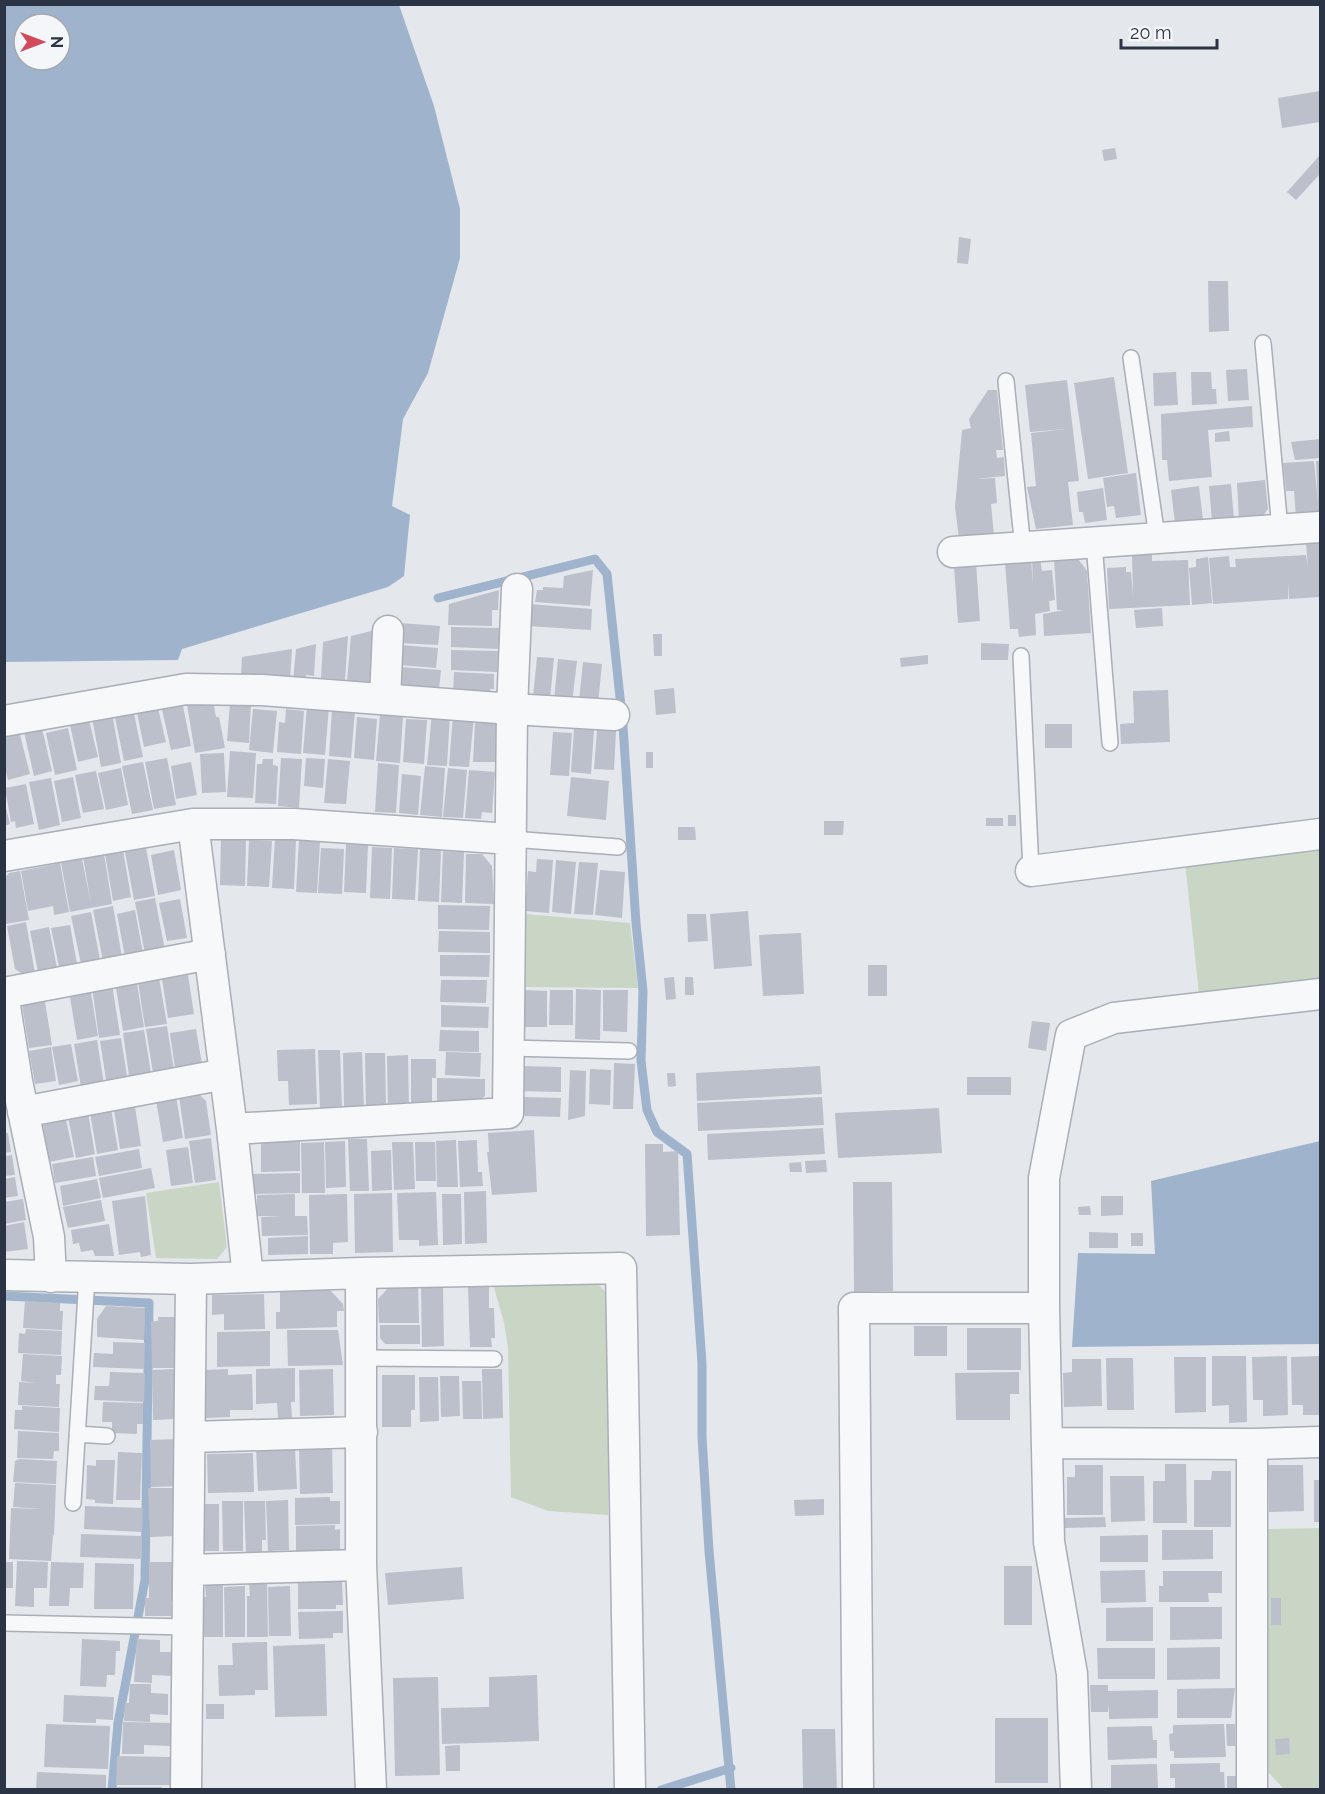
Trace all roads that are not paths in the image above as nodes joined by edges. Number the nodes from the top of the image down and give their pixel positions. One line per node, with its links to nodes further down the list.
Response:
1 (1263, 343): 5 (lane)
2 (1131, 358): 6 (lane)
3 (1006, 381): 8 (lane)
4 (1320, 527): 5 (street)
5 (1280, 529): 6 (street)
6 (1157, 537): 7 (street)
7 (1094, 543): 8 (street); 17 (lane)
8 (1023, 549): 9 (street)
9 (953, 552)
10 (517, 589): 14 (street)
11 (388, 631): 13 (street)
12 (1021, 656): 23 (lane)
13 (386, 699): 14 (street); 16 (street)
14 (512, 709): 15 (street); 20 (street)
15 (614, 715)
16 (4, 721)
17 (1110, 743)
18 (193, 824): 20 (street); 22 (street); 24 (street)
19 (1320, 834): 23 (street)
20 (511, 839): 21 (lane); 28 (street)
21 (618, 847)
22 (4, 856)
23 (1030, 872)
24 (210, 954): 25 (street); 30 (street)
25 (4, 993)
26 (1320, 994): 39 (street)
27 (4, 1000): 31 (street)
28 (509, 1048): 29 (lane); 32 (street)
29 (629, 1051)
30 (225, 1074): 31 (street); 32 (street)
31 (23, 1112): 36 (street)
32 (232, 1129): 35 (street)
33 (361, 1274): 35 (street); 40 (street); 56 (street)
34 (4, 1275): 36 (street)
35 (248, 1276): 38 (street)
36 (51, 1277): 37 (street)
37 (87, 1277): 38 (street); 43 (lane)
38 (192, 1279): 45 (street)
39 (1044, 1308): 47 (street); 57 (street)
40 (362, 1358): 41 (lane); 42 (street)
41 (494, 1359)
42 (362, 1432): 45 (street); 50 (street)
43 (77, 1434): 44 (lane); 49 (lane)
44 (107, 1436)
45 (190, 1437): 51 (street)
46 (1320, 1442): 48 (street)
47 (1048, 1443): 48 (street); 58 (street)
48 (1252, 1444): 59 (street)
49 (73, 1503)
50 (361, 1565): 51 (street); 55 (street)
51 (188, 1570): 53 (street)
52 (4, 1623): 53 (lane)
53 (188, 1627): 54 (street)
54 (186, 1790)
55 (371, 1790)
56 (630, 1790)
57 (858, 1790)
58 (1076, 1790)
59 (1252, 1790)

